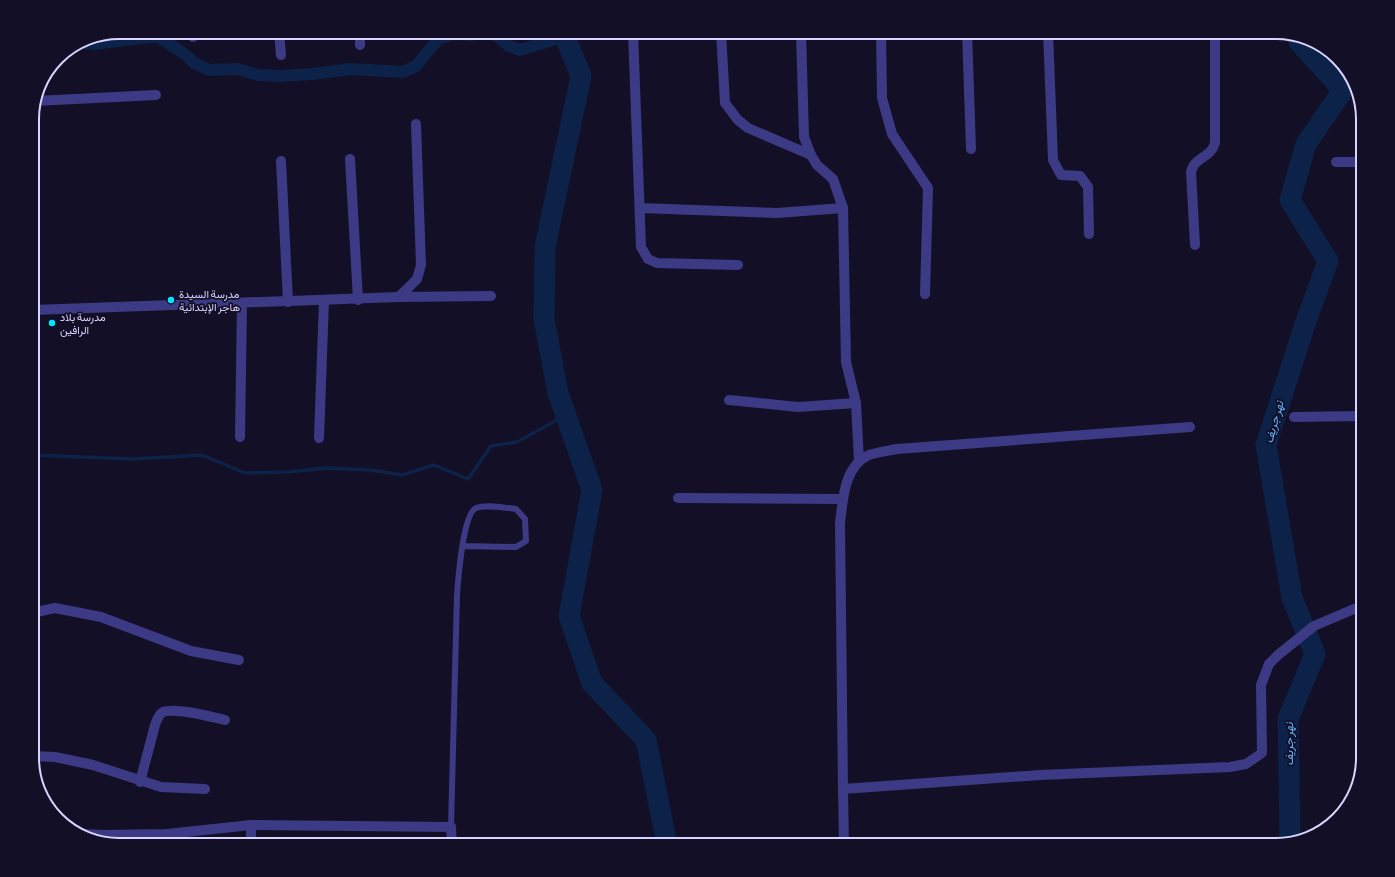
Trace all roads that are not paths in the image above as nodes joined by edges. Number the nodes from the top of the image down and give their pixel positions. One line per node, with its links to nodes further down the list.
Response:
1 (280, 39): 11 (street)
2 (360, 39): 10 (street)
3 (633, 39): 21 (street)
4 (721, 39): 16 (street)
5 (801, 39): 16 (street)
6 (881, 39): 26 (street)
7 (967, 39): 15 (street)
8 (1048, 39): 23 (street)
9 (1214, 39): 24 (street)
10 (360, 45)
11 (281, 55)
12 (156, 95): 13 (street)
13 (41, 101)
14 (416, 124): 28 (street)
15 (971, 149)
16 (810, 155): 22 (street)
17 (350, 158): 30 (street)
18 (281, 161): 31 (street)
19 (1336, 162): 20 (street)
20 (1356, 162)
21 (640, 208): 22 (street); 25 (street)
22 (843, 208): 35 (street)
23 (1089, 234)
24 (1195, 245)
25 (738, 265)
26 (925, 294)
27 (490, 296): 28 (street)
28 (399, 297): 30 (street)
29 (324, 300): 30 (street); 31 (street); 40 (street)
30 (358, 300)
31 (288, 302): 32 (street)
32 (242, 303): 33 (street); 39 (street)
33 (39, 310)
34 (729, 400): 35 (street)
35 (856, 403): 41 (street)
36 (1356, 416): 37 (street)
37 (1294, 417)
38 (1190, 427): 41 (street)
39 (240, 437)
40 (319, 438)
41 (859, 462): 43 (street)
42 (678, 498): 43 (street)
43 (843, 499): 52 (street)
44 (463, 546): 44 (lane); 54 (lane)
45 (1356, 609): 52 (street)
46 (39, 611): 47 (street)
47 (239, 660)
48 (225, 720): 50 (street)
49 (39, 756): 50 (street)
50 (140, 782): 51 (street)
51 (205, 789)
52 (843, 789): 60 (street)
53 (251, 825): 54 (street); 55 (street); 58 (street)
54 (451, 827): 59 (street)
55 (167, 834): 56 (street); 57 (street)
56 (112, 837)
57 (167, 838)
58 (251, 838)
59 (452, 838)
60 (844, 838)

